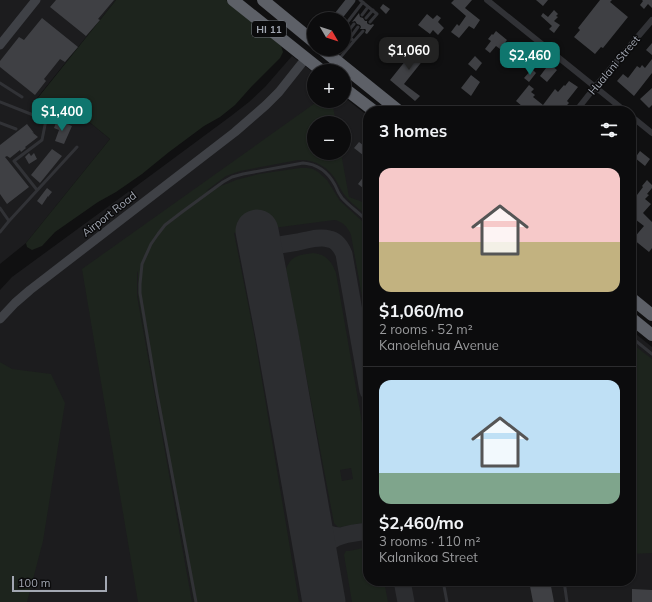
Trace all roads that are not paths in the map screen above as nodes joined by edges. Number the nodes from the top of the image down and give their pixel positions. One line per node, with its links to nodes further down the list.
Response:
1 (36, 0): 23 (street)
2 (233, 0): 25 (highway, HI 11)
3 (264, 0): 19 (highway, HI 11)
4 (351, 0): 9 (street)
5 (487, 0): 29 (street)
6 (361, 1): 7 (lane); 10 (lane)
7 (368, 7): 8 (lane); 11 (lane)
8 (373, 10): 12 (lane); 14 (lane)
9 (344, 12)
10 (349, 12)
11 (362, 15)
12 (366, 18)
13 (652, 20): 29 (street, Hualani Street)
14 (370, 22)
15 (354, 24): 16 (lane)
16 (351, 27)
17 (358, 27): 20 (lane)
18 (363, 31): 22 (lane)
19 (307, 36)
20 (351, 37)
21 (351, 39): 22 (lane)
22 (354, 41): 26 (lane)
23 (0, 44)
24 (330, 56): 26 (highway)
25 (306, 58): 27 (highway, HI 11); 49 (street, Airport Road)
26 (337, 62): 34 (highway)
27 (313, 64)
28 (0, 83): 31 (lane)
29 (595, 87): 35 (street, Hualani Street); 36 (street)
30 (351, 93): 33 (highway)
31 (22, 96)
32 (0, 102): 42 (lane)
33 (367, 106)
34 (393, 106)
35 (580, 106)
36 (618, 106)
37 (636, 120): 40 (street)
38 (0, 123): 39 (lane)
39 (16, 129)
40 (652, 133)
41 (77, 147): 42 (lane)
42 (37, 190): 45 (lane)
43 (0, 208): 45 (lane)
44 (363, 217): 56 (lane)
45 (10, 222): 46 (lane)
46 (0, 232)
47 (636, 302): 48 (highway)
48 (652, 315)
49 (0, 318)
50 (636, 322): 51 (highway)
51 (652, 335)
52 (636, 341): 53 (lane)
53 (652, 354)
54 (444, 586): 57 (lane)
55 (565, 586): 58 (lane)
56 (196, 602)
57 (447, 602)
58 (568, 602)

